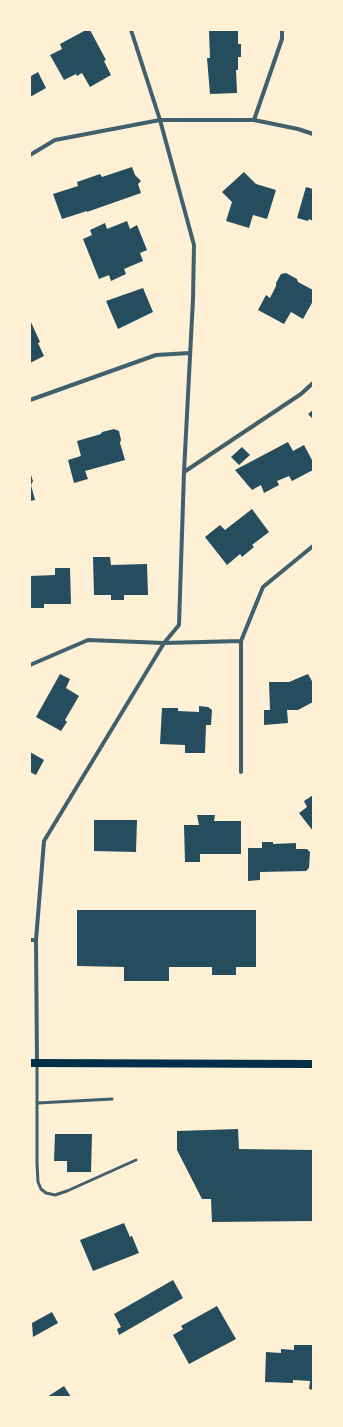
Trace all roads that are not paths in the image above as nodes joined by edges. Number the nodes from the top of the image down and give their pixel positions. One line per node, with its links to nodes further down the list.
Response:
1 (131, 30): 3 (street)
2 (282, 30): 4 (street)
3 (160, 120): 4 (street); 6 (street); 7 (street)
4 (254, 120): 5 (street)
5 (313, 134)
6 (30, 155)
7 (190, 352): 9 (street); 10 (street)
8 (313, 383): 10 (street)
9 (30, 400)
10 (184, 472): 13 (street)
11 (313, 546): 12 (street)
12 (241, 641): 13 (street); 15 (street)
13 (164, 642): 14 (street); 17 (street)
14 (30, 665)
15 (241, 772)
16 (30, 940): 17 (street)
17 (36, 940): 18 (street)
18 (34, 1063): 19 (main road); 21 (lane)
19 (313, 1064)
20 (112, 1099): 21 (lane)
21 (38, 1103): 22 (lane)
22 (136, 1160)

